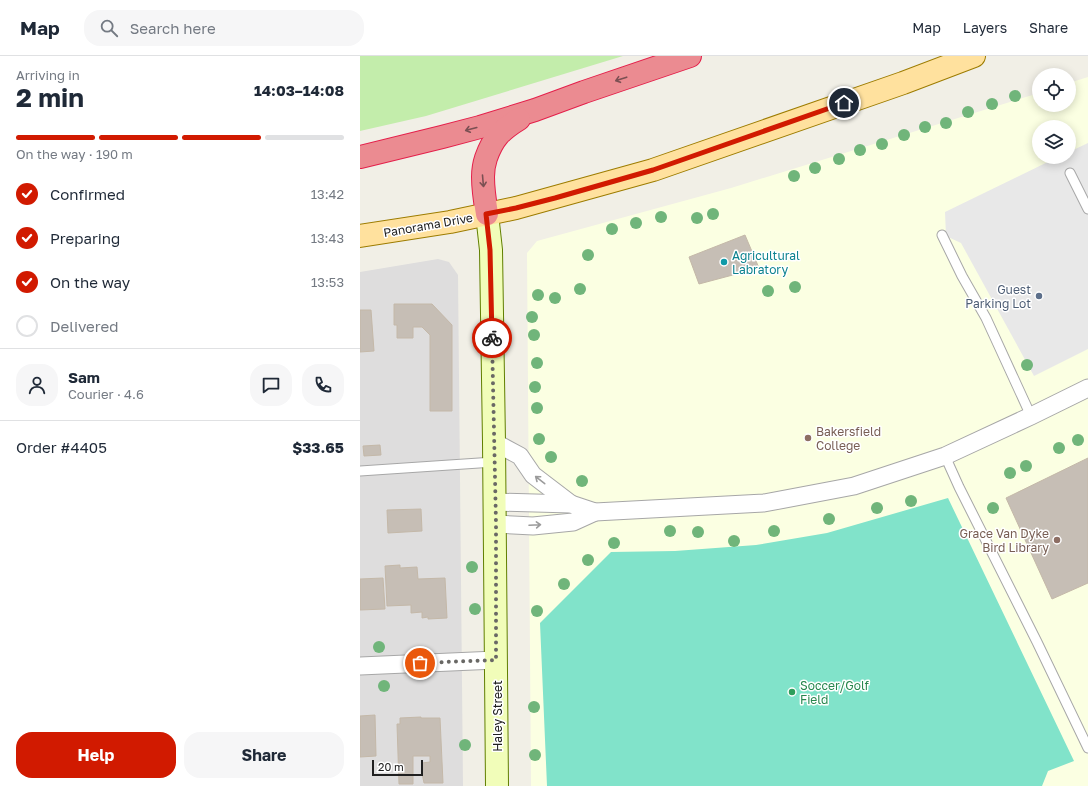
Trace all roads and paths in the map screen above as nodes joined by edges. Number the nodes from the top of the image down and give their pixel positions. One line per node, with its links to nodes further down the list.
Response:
1 (690, 56): 3 (highway, one-way to 3)
2 (974, 56): 7 (main road, Panorama Drive)
3 (536, 110): 4 (highway, one-way to 4); 7 (highway, one-way to 7)
4 (360, 157)
5 (1070, 173): 6 (lane)
6 (1088, 209)
7 (486, 214): 9 (main road, Panorama Drive); 12 (street, Haley Street)
8 (942, 235): 11 (lane)
9 (360, 236)
10 (1088, 388): 11 (street)
11 (1031, 416): 13 (street)
12 (494, 452): 14 (lane); 15 (street, Haley Street); 16 (street, one-way to 12)
13 (945, 456): 17 (street); 21 (lane)
14 (360, 472)
15 (494, 502): 16 (street); 18 (street, Haley Street)
16 (571, 504): 17 (street)
17 (595, 512): 18 (street, one-way to 17)
18 (496, 524): 19 (street, Haley Street)
19 (496, 660): 20 (street); 22 (street, Haley Street)
20 (360, 666)
21 (1088, 748)
22 (497, 786)

